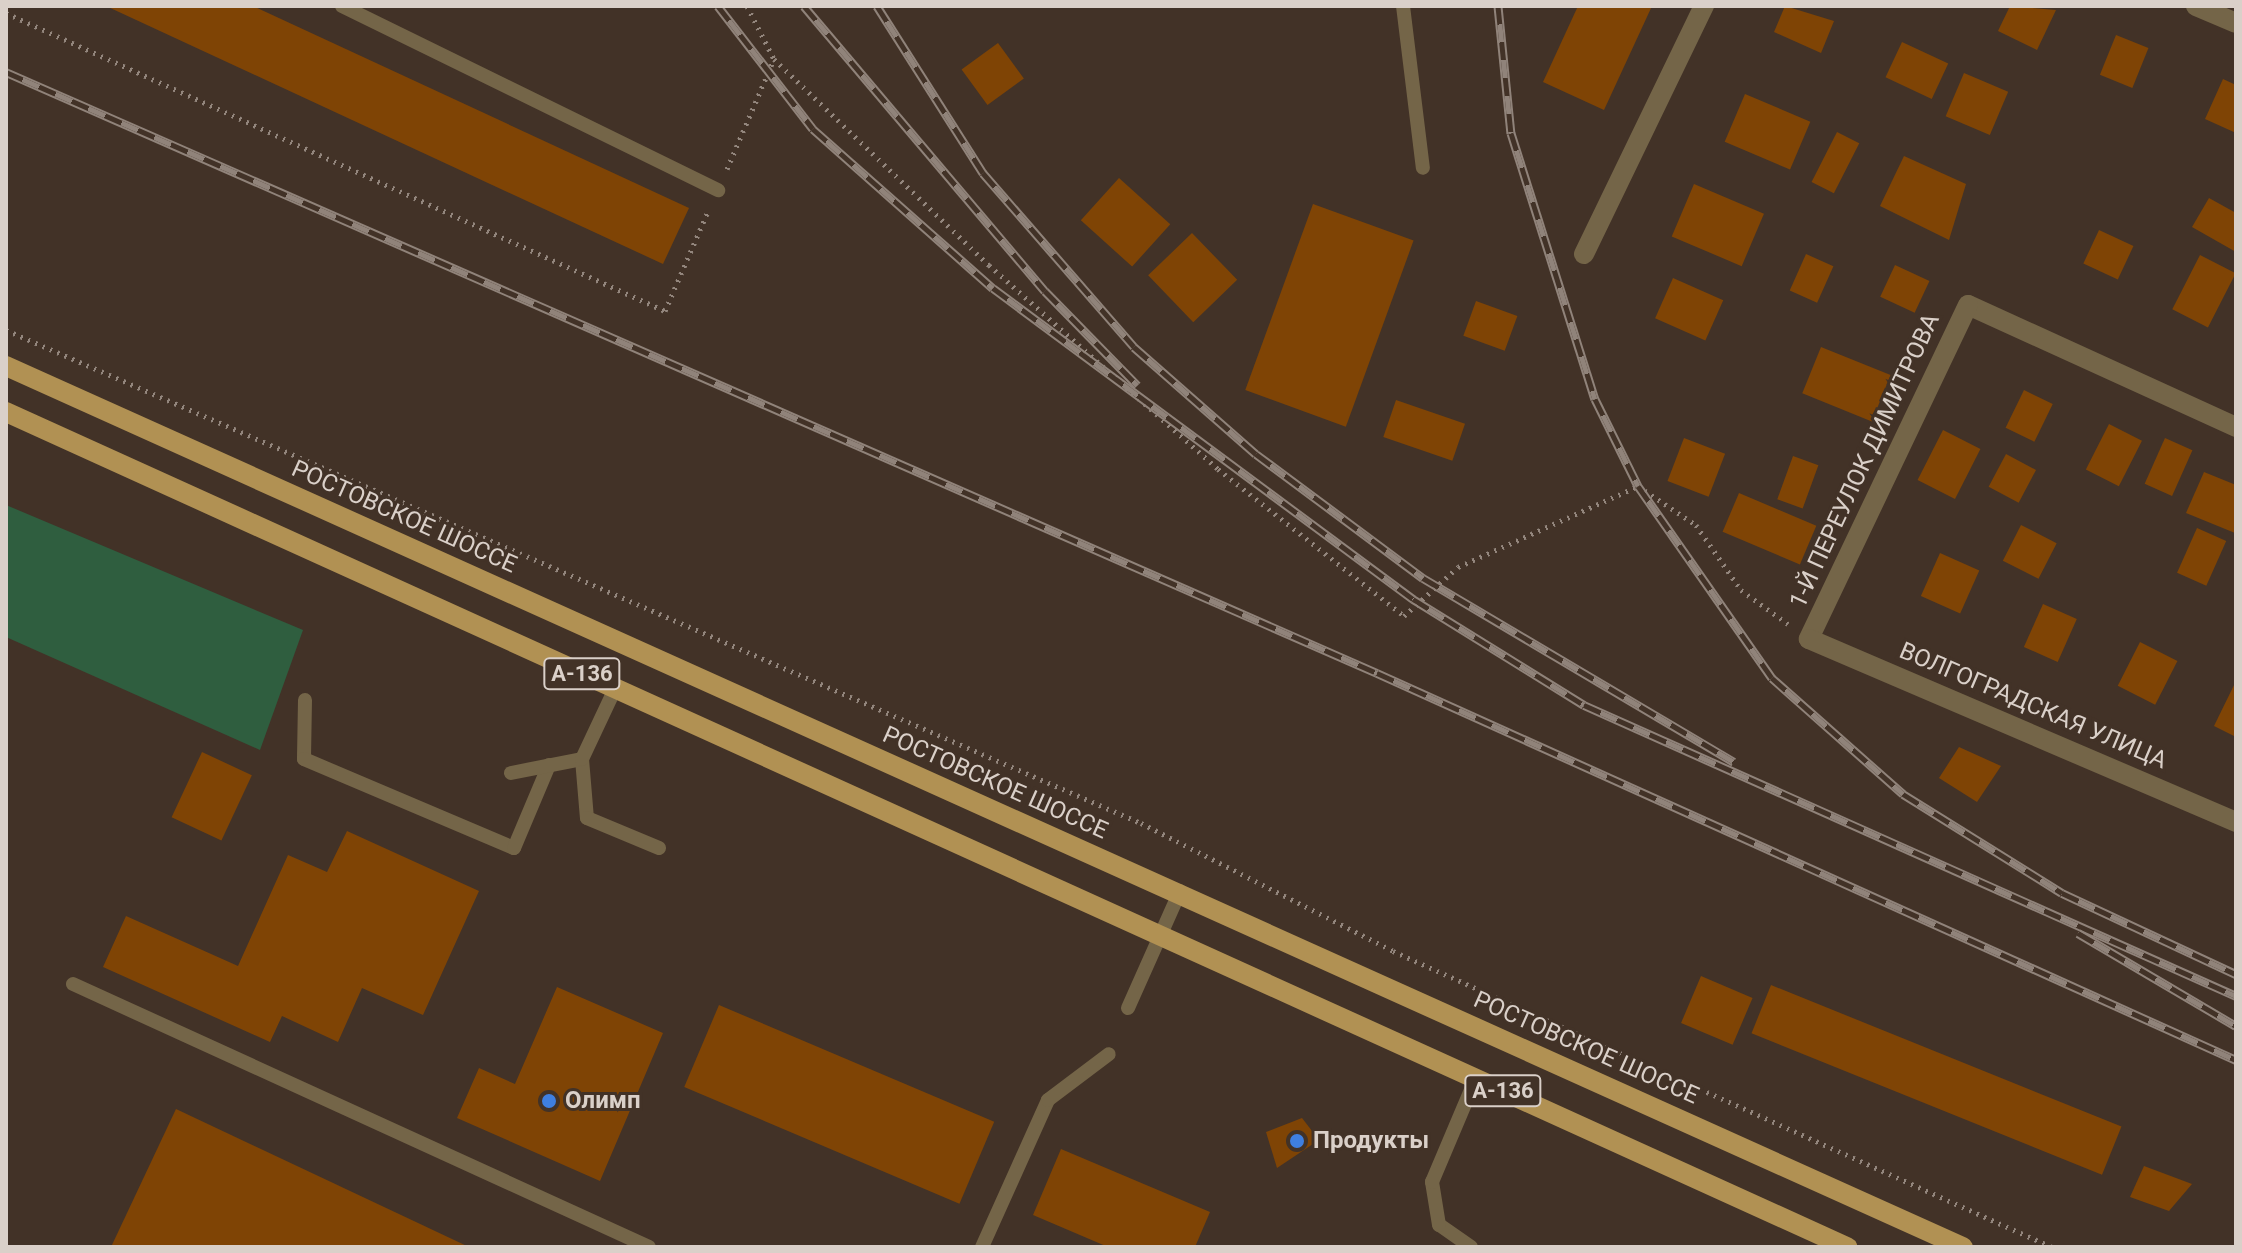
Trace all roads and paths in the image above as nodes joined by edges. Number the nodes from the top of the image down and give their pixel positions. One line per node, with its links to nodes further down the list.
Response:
1 (342, 6): 10 (lane)
2 (747, 6): 8 (path)
3 (1403, 6): 9 (lane)
4 (1704, 6): 11 (street)
5 (2196, 6): 7 (street)
6 (6, 13): 10 (path)
7 (2236, 23)
8 (774, 59): 10 (path); 16 (path)
9 (1423, 168)
10 (718, 190)
11 (1584, 254)
12 (6, 330): 35 (path)
13 (6, 366): 24 (main road, РОСТОВСКОЕ ШОССЕ / А-136)
14 (6, 412): 17 (main road, А-136)
15 (2236, 427): 16 (street, 1-Й ПЕРЕУЛОК ДИМИТРОВА)
16 (1809, 639): 22 (street, ВОЛГОГРАДСКАЯ УЛИЦА)
17 (615, 689): 19 (lane); 25 (main road, А-136)
18 (305, 700): 20 (lane)
19 (582, 759): 20 (lane); 23 (lane)
20 (549, 765): 21 (lane)
21 (511, 773)
22 (2236, 822)
23 (659, 848)
24 (1180, 891): 25 (lane); 34 (main road, РОСТОВСКОЕ ШОССЕ / А-136)
25 (1160, 934): 27 (lane); 29 (main road, А-136)
26 (73, 984): 30 (lane)
27 (1128, 1008)
28 (1109, 1054): 31 (lane)
29 (1476, 1078): 32 (lane); 33 (main road, А-136)
30 (649, 1247)
31 (982, 1247)
32 (1471, 1247)
33 (1847, 1247)
34 (1963, 1247)
35 (2052, 1247)

